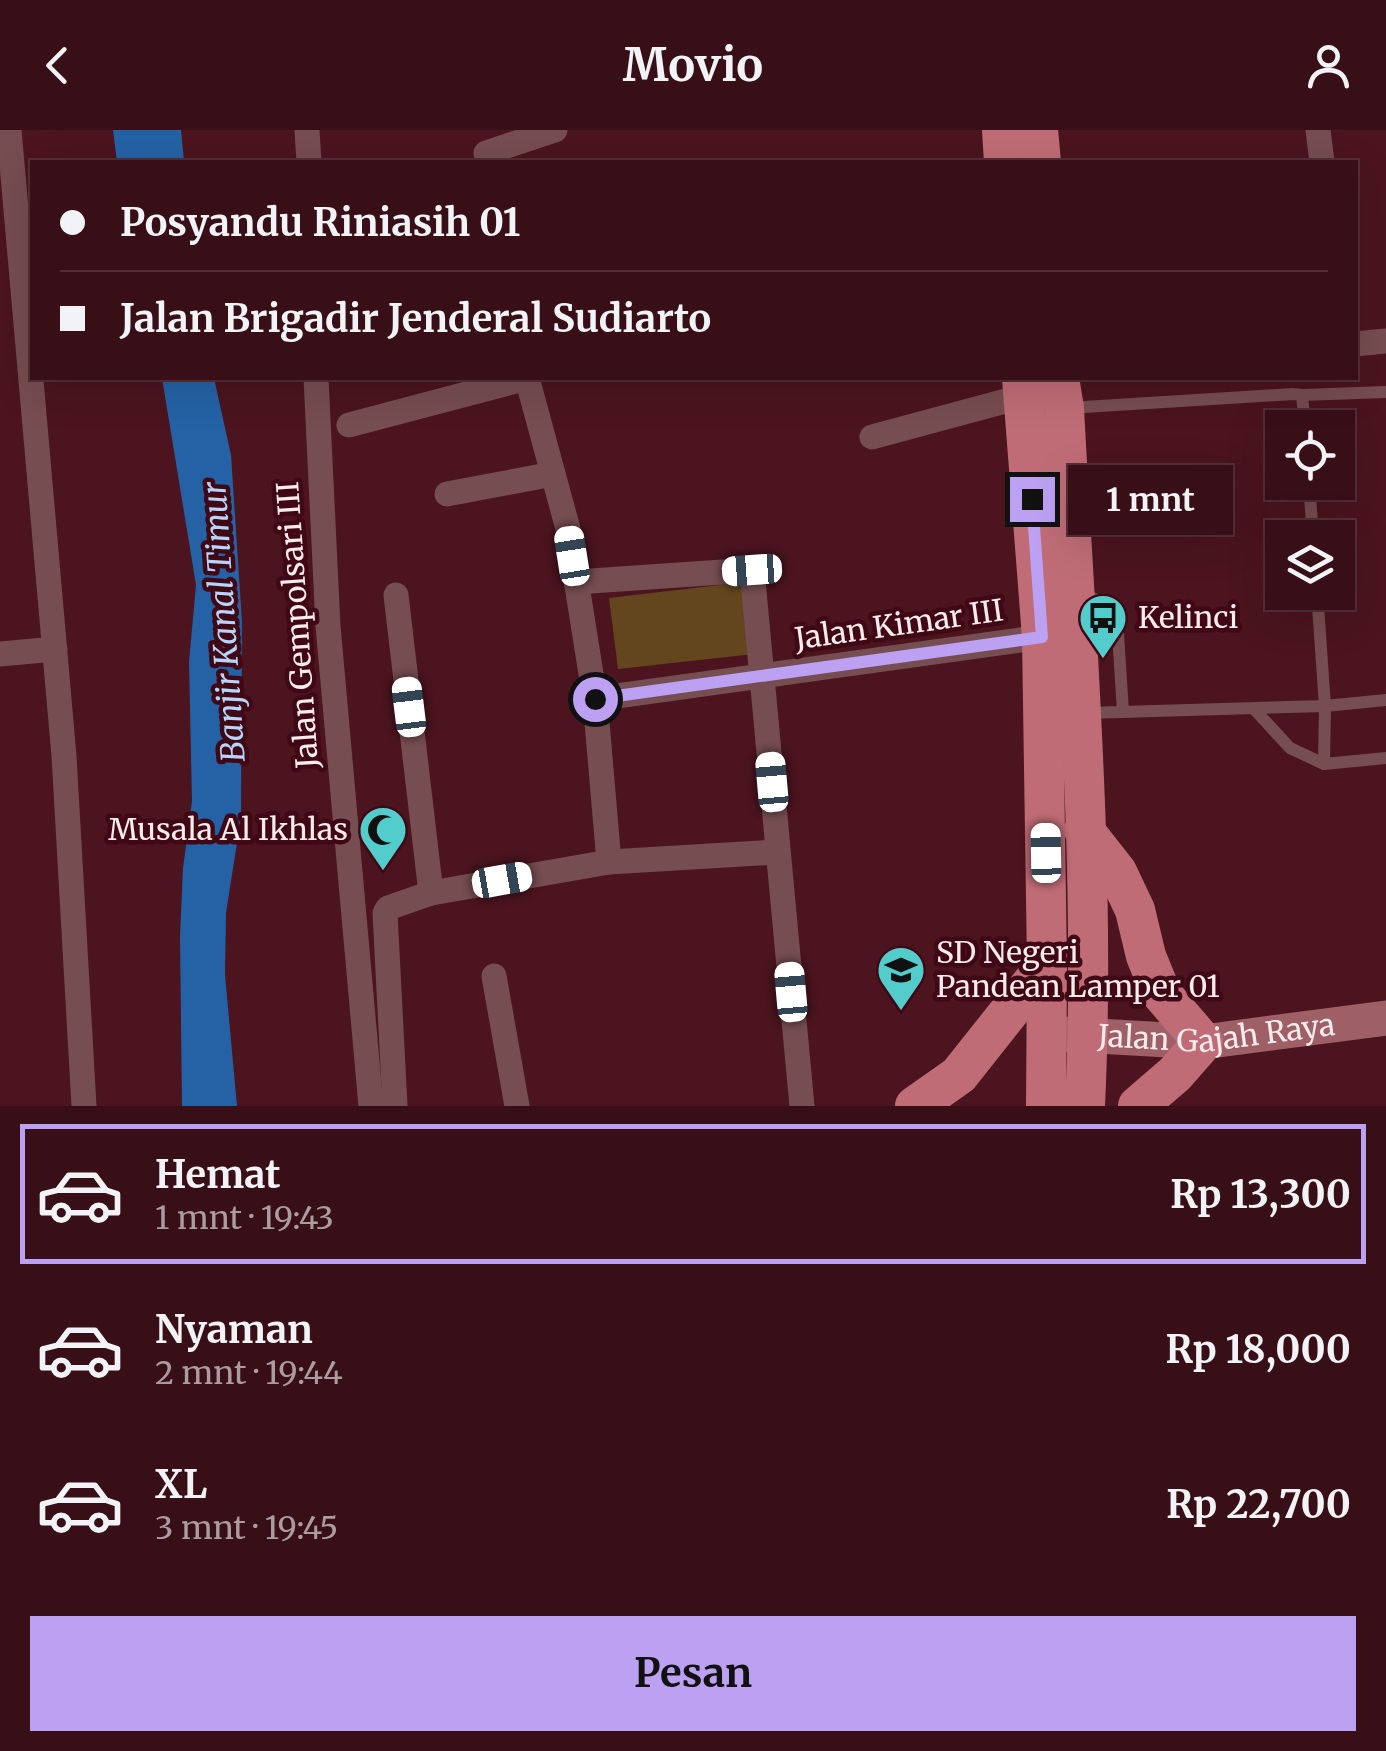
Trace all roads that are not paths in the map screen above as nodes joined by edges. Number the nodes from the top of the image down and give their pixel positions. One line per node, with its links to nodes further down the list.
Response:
1 (8, 130): 14 (street)
2 (307, 130): 8 (street)
3 (555, 130): 7 (street)
4 (1002, 130): 9 (main road)
5 (1038, 130): 10 (main road)
6 (1318, 130): 11 (street)
7 (485, 149)
8 (309, 160)
9 (1004, 160)
10 (1041, 160)
11 (1322, 160)
12 (1386, 342): 13 (street)
13 (1358, 344)
14 (30, 373)
15 (31, 380): 32 (street)
16 (316, 380): 54 (street, Jalan Gempolsari III)
17 (528, 380): 23 (street); 25 (street)
18 (1023, 386): 24 (street); 31 (main road)
19 (1386, 392): 21 (lane)
20 (1062, 393): 21 (lane); 28 (main road)
21 (1302, 395): 22 (lane)
22 (1303, 410)
23 (349, 426)
24 (872, 437)
25 (553, 474): 26 (street); 27 (street)
26 (447, 494)
27 (576, 582): 34 (street); 35 (street)
28 (1073, 589): 39 (lane); 40 (main road)
29 (396, 595): 46 (street)
30 (1318, 610): 37 (lane)
31 (1042, 637): 34 (street, Jalan Kimar III); 47 (main road)
32 (55, 650): 33 (street); 53 (street)
33 (0, 654)
34 (764, 678): 35 (street, Jalan Kimar III); 44 (street, Jalan Kimar III)
35 (595, 699): 45 (street)
36 (1386, 700): 37 (lane)
37 (1325, 706): 38 (lane); 42 (lane)
38 (1254, 709): 39 (lane); 42 (lane)
39 (1124, 712): 40 (lane)
40 (1080, 713): 43 (main road)
41 (1386, 758): 42 (lane)
42 (1324, 764)
43 (1084, 830): 50 (main road); 52 (main road)
44 (778, 852): 45 (street); 57 (street, Jalan Kimar III)
45 (609, 862): 46 (street)
46 (430, 893): 55 (street)
47 (1048, 964): 51 (main road); 58 (main road)
48 (494, 976): 56 (street)
49 (1386, 1018): 52 (main road, Jalan Gajah Raya)
50 (1088, 1033): 51 (main road, Jalan Gajah Raya); 52 (main road, Jalan Gajah Raya); 60 (main road)
51 (1046, 1034): 59 (main road)
52 (1203, 1042): 61 (main road)
53 (84, 1106)
54 (371, 1106)
55 (394, 1106)
56 (517, 1106)
57 (802, 1106)
58 (915, 1106)
59 (1046, 1106)
60 (1085, 1106)
61 (1138, 1106)

